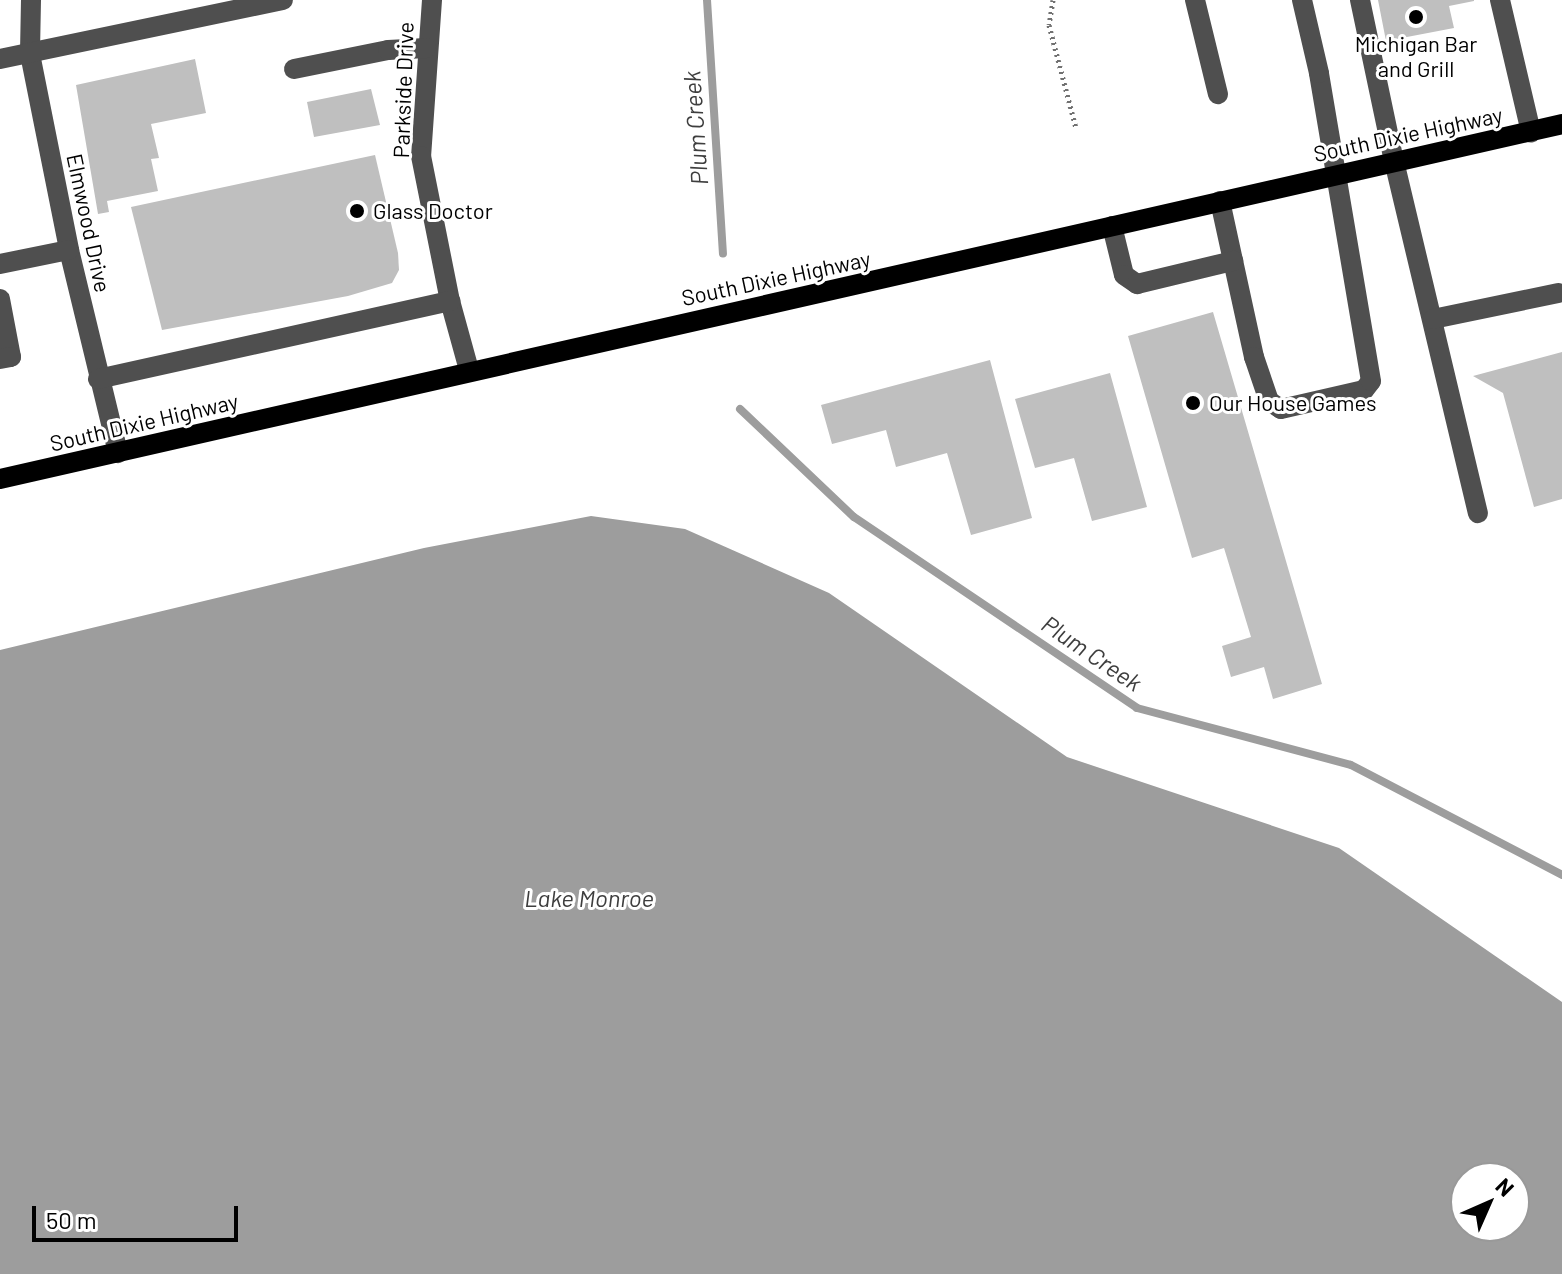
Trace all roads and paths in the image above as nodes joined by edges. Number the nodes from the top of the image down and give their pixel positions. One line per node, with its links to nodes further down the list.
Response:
1 (31, 0): 10 (street, Elmwood Drive)
2 (283, 0): 10 (street)
3 (432, 0): 9 (street, Parkside Drive)
4 (1053, 0): 15 (path)
5 (1195, 0): 13 (street)
6 (1302, 0): 18 (street)
7 (1360, 0): 17 (street)
8 (1500, 0): 16 (street)
9 (426, 48): 12 (street); 26 (street, Parkside Drive)
10 (30, 54): 11 (street); 21 (street, Elmwood Drive)
11 (0, 59)
12 (294, 69)
13 (1218, 94)
14 (1562, 124): 16 (main road, South Dixie Highway)
15 (1076, 128)
16 (1531, 132): 17 (main road, South Dixie Highway)
17 (1394, 161): 18 (main road, South Dixie Highway); 27 (street)
18 (1334, 174): 19 (main road, South Dixie Highway); 22 (street)
19 (1220, 201): 20 (main road, South Dixie Highway); 22 (street)
20 (1112, 226): 22 (street); 29 (main road, South Dixie Highway)
21 (69, 250): 23 (street); 30 (street, Elmwood Drive)
22 (1233, 261)
23 (0, 264)
24 (1558, 293): 27 (street)
25 (0, 299): 28 (street)
26 (450, 301): 29 (street, Parkside Drive); 30 (street)
27 (1433, 319): 33 (street)
28 (0, 359)
29 (469, 370): 31 (main road, South Dixie Highway)
30 (98, 379): 31 (street, Elmwood Drive)
31 (118, 453): 32 (main road, South Dixie Highway)
32 (0, 479)
33 (1478, 513)

